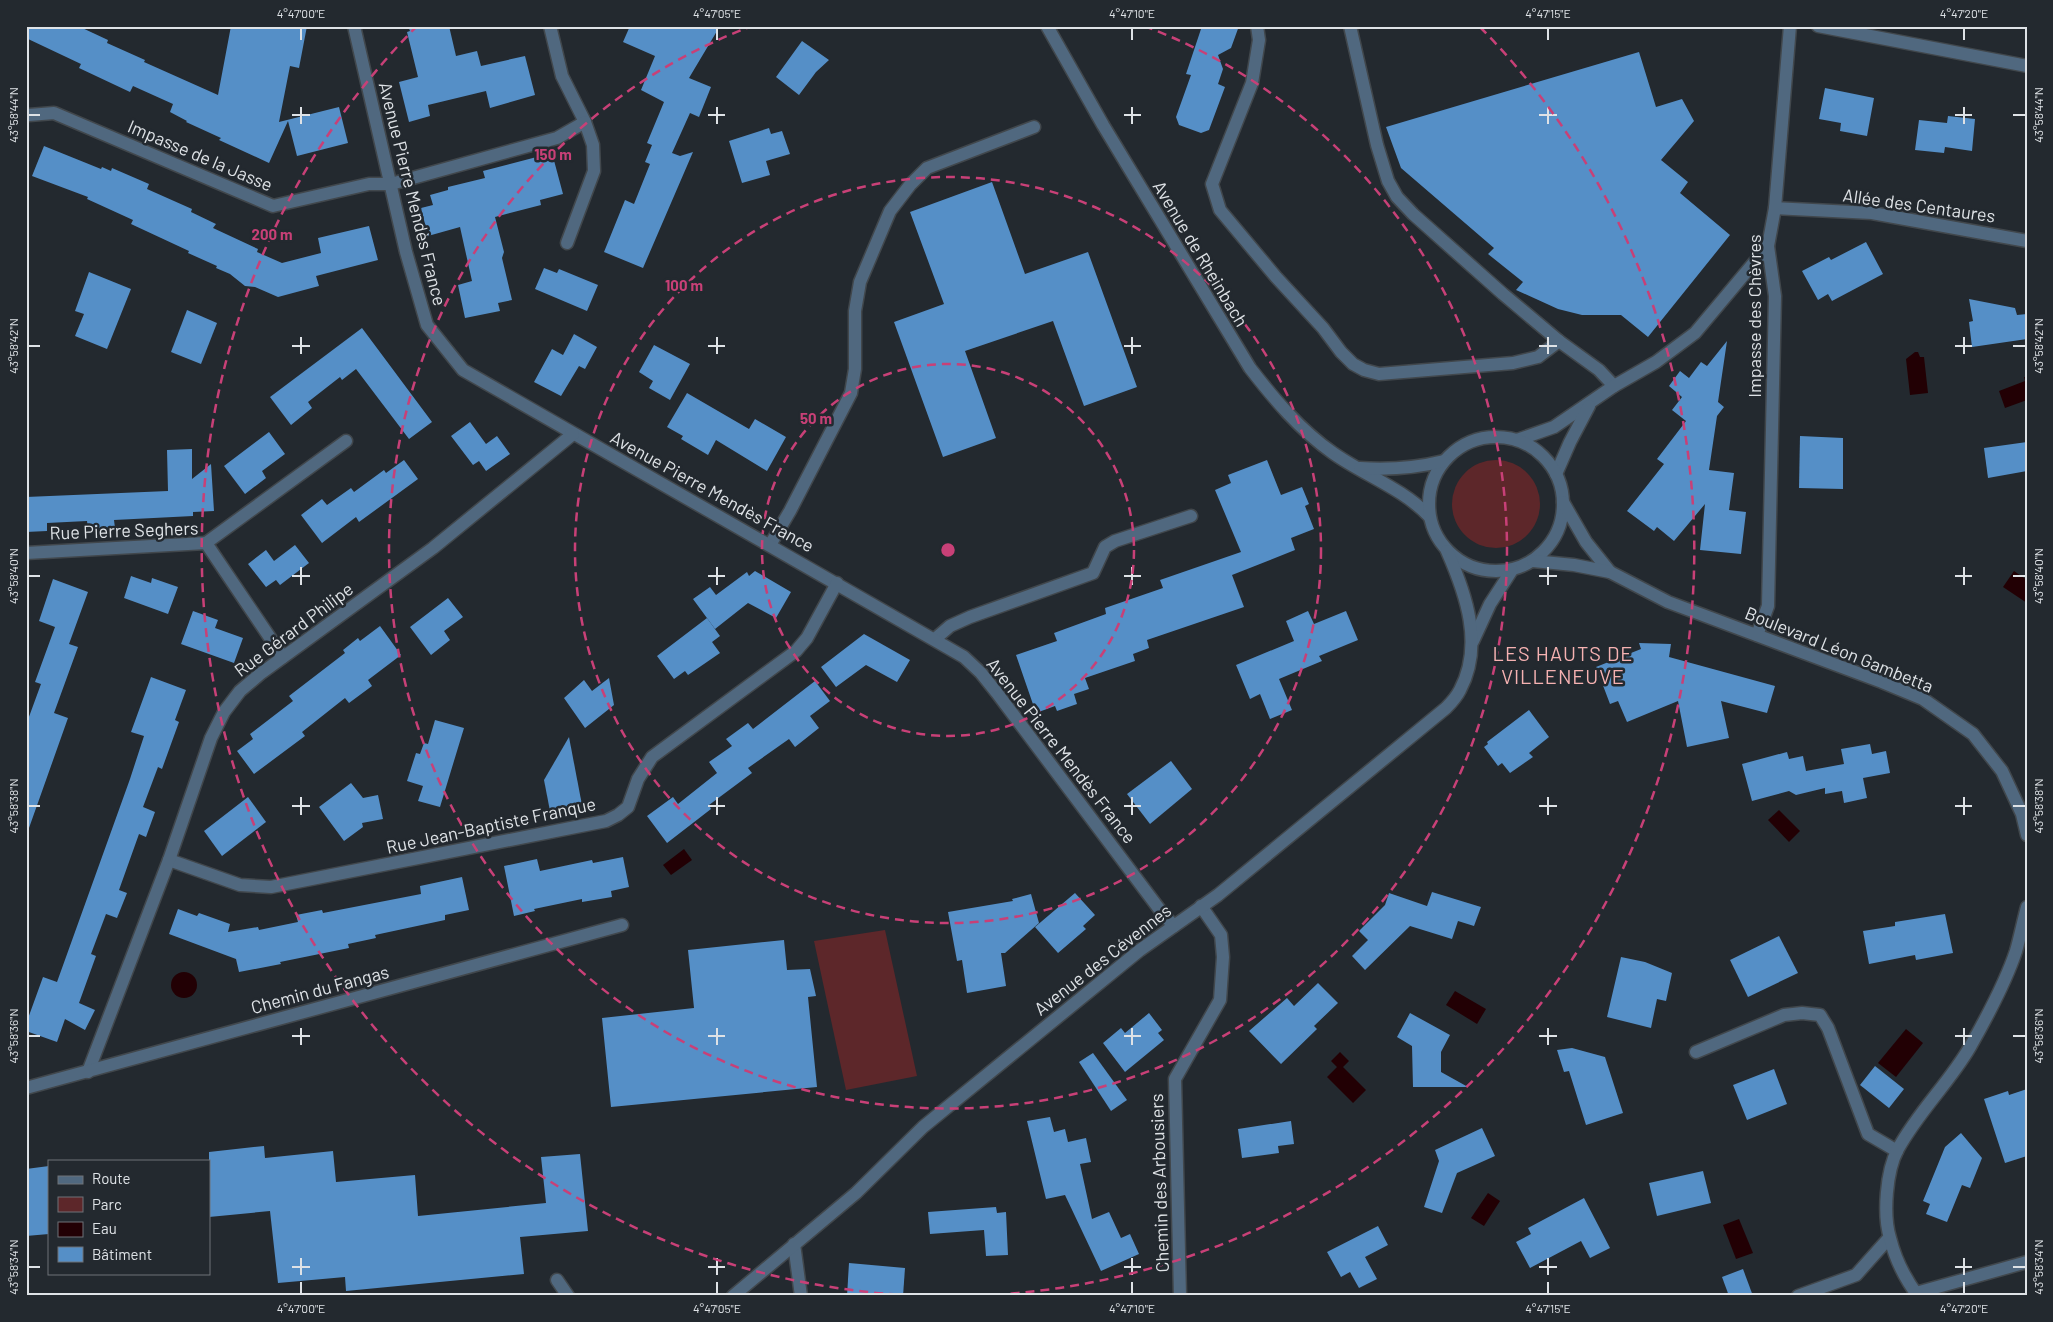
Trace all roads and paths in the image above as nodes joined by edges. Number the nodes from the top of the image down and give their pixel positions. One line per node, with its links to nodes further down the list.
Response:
1 (354, 26): 12 (street, Avenue Pierre Mendès France)
2 (550, 26): 10 (street)
3 (1047, 26): 24 (street, Avenue de Rheinbach)
4 (1257, 26): 17 (street)
5 (1350, 26): 17 (street)
6 (1790, 26): 13 (street, Impasse des Chèvres)
7 (1818, 26): 8 (street)
8 (2027, 66)
9 (29, 115): 12 (street, Impasse de la Jasse)
10 (586, 122): 12 (street, Impasse de la Jasse); 15 (street)
11 (1034, 127): 30 (street)
12 (391, 184): 20 (street, Avenue Pierre Mendès France)
13 (1775, 208): 14 (street, Allée des Centaures); 16 (street, Impasse des Chèvres)
14 (2027, 241)
15 (567, 243)
16 (1768, 246): 18 (street); 37 (street, Impasse des Chèvres)
17 (1559, 341): 18 (street)
18 (1614, 386): 19 (street)
19 (1590, 404): 21 (street); 25 (street)
20 (573, 434): 30 (street, Avenue Pierre Mendès France); 40 (street, Rue Gérard Philipe)
21 (1517, 440): 23 (street); 25 (street)
22 (346, 441): 29 (street)
23 (1444, 461): 24 (street, Avenue de Rheinbach); 28 (street)
24 (1360, 468): 28 (street, Avenue de Rheinbach)
25 (1556, 474): 26 (street)
26 (1564, 502): 33 (street); 35 (street, Boulevard Léon Gambetta)
27 (1191, 516): 38 (street)
28 (1429, 516): 31 (street)
29 (206, 544): 32 (street, Rue Pierre Seghers); 40 (street, Rue Pierre Seghers)
30 (770, 545): 36 (street, Avenue Pierre Mendès France)
31 (1447, 551): 34 (street); 39 (street, Avenue des Cévennes)
32 (26, 553)
33 (1533, 561): 34 (street); 35 (street, Boulevard Léon Gambetta)
34 (1512, 570): 39 (street, Avenue des Cévennes)
35 (1610, 572): 37 (street, Boulevard Léon Gambetta)
36 (837, 583): 38 (street, Avenue Pierre Mendès France); 42 (street, Rue Jean-Baptiste Franque)
37 (1757, 635): 41 (street, Boulevard Léon Gambetta)
38 (935, 639): 46 (street, Avenue Pierre Mendès France)
39 (1473, 641): 43 (street, Avenue des Cévennes)
40 (283, 657): 42 (street, Rue Gérard Philipe)
41 (2027, 835)
42 (169, 860): 48 (street, Rue Gérard Philipe)
43 (1201, 906): 46 (street, Avenue des Cévennes); 59 (street, Chemin des Arbousiers)
44 (2027, 907): 50 (street)
45 (622, 925): 48 (street, Chemin du Fangas)
46 (1174, 926): 52 (street, Avenue des Cévennes)
47 (1696, 1052): 50 (street)
48 (88, 1072): 49 (street, Chemin du Fangas)
49 (26, 1088)
50 (1897, 1151): 51 (street)
51 (1889, 1238): 55 (street); 60 (street)
52 (794, 1244): 57 (street, Avenue des Cévennes); 58 (street)
53 (2027, 1262): 55 (street)
54 (557, 1280): 56 (street)
55 (1917, 1294)
56 (568, 1296)
57 (733, 1296)
58 (801, 1296)
59 (1180, 1296)
60 (1798, 1296)

